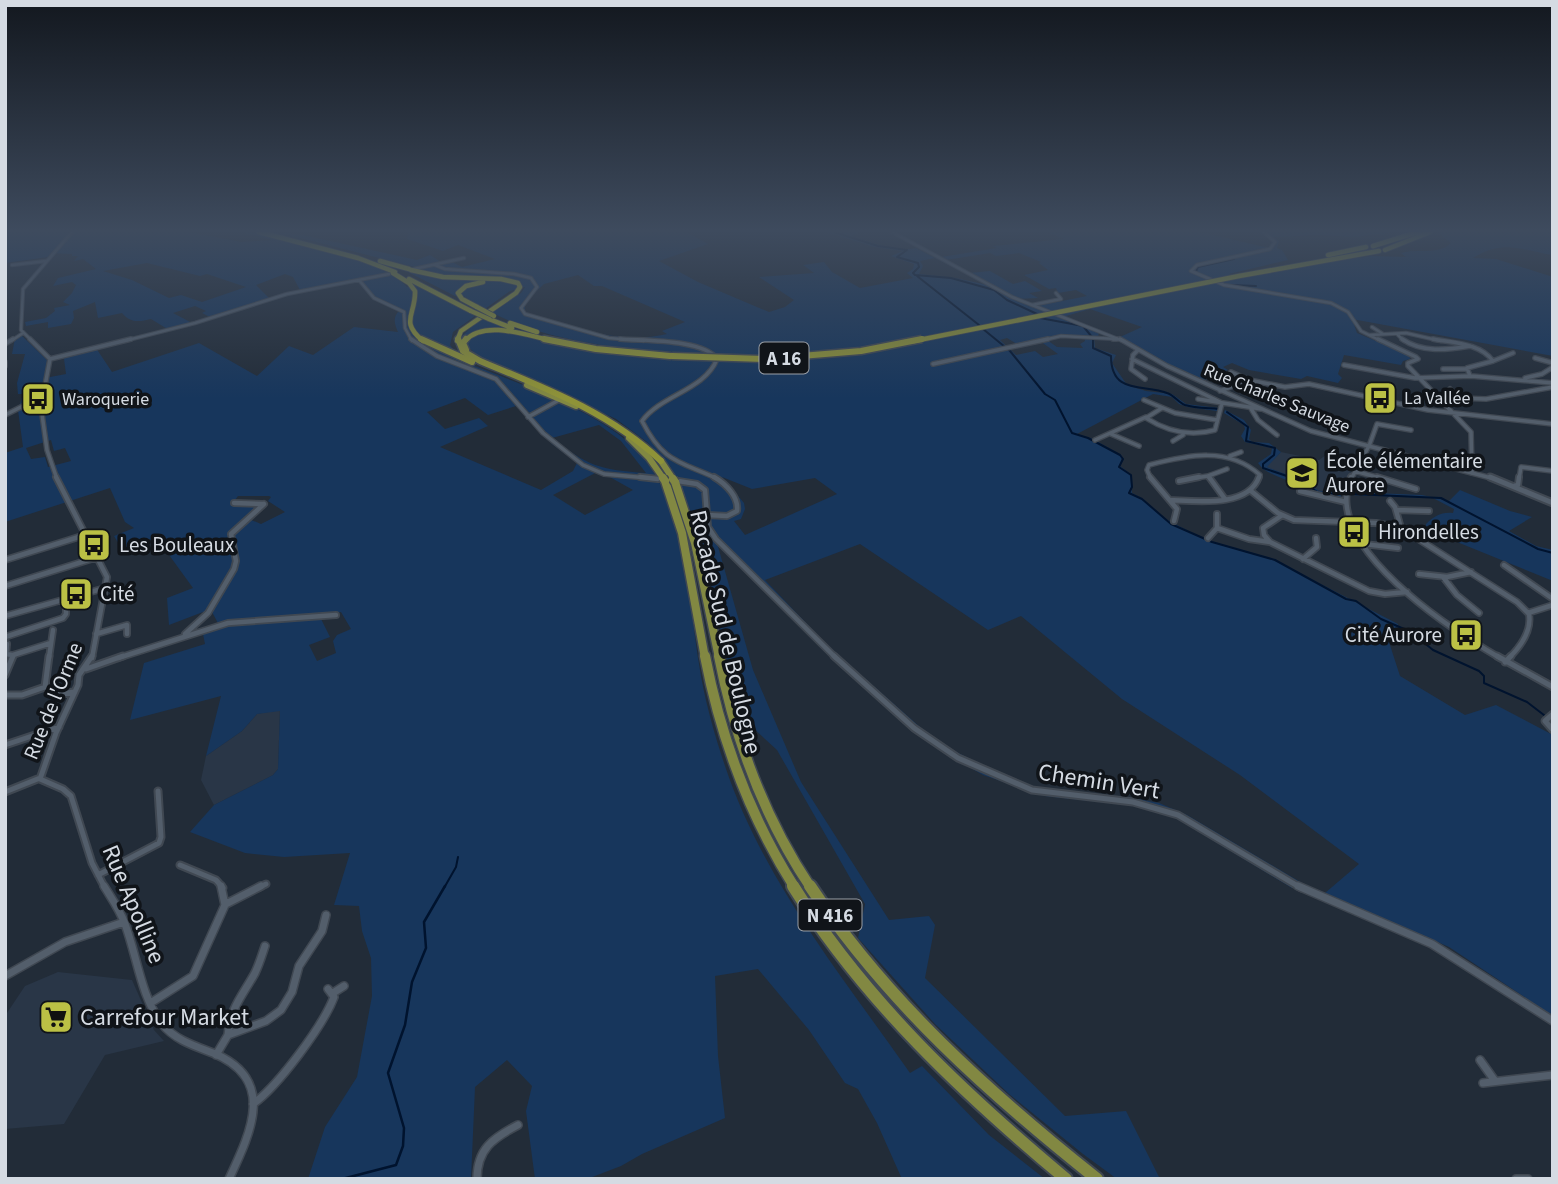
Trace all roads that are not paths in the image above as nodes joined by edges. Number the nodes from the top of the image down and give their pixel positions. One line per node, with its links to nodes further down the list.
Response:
1 (25, 287): 19 (street)
2 (322, 287): 30 (street)
3 (366, 287): 64 (street)
4 (412, 287): 43 (highway)
5 (428, 287): 16 (highway, A 16)
6 (470, 287): 16 (highway)
7 (513, 287): 43 (highway)
8 (518, 287): 39 (highway)
9 (537, 287): 98 (street)
10 (996, 287): 15 (street, Rue Charles Sauvage)
11 (1175, 287): 28 (highway, A 16, bridge)
12 (1178, 287): 28 (highway, A 16, bridge)
13 (1241, 287): 22 (street)
14 (1056, 293): 15 (street)
15 (1031, 306): 23 (street, Rue Charles Sauvage)
16 (474, 309): 17 (highway, A 16, bridge)
17 (492, 317): 28 (highway, A 16); 28 (highway, A 16)
18 (1372, 327): 21 (street)
19 (23, 332): 24 (street); 30 (street)
20 (1396, 333): 21 (street); 25 (street); 25 (street)
21 (1384, 334): 22 (street)
22 (1368, 335): 42 (street)
23 (1121, 339): 26 (street, Rue Charles Sauvage); 33 (street)
24 (5, 344)
25 (1472, 346): 32 (street)
26 (1138, 351): 31 (street); 54 (street, Rue Charles Sauvage)
27 (1513, 353): 32 (street)
28 (672, 356): 39 (highway)
29 (1535, 358): 35 (street)
30 (50, 359): 51 (street, Rue de l'Orme)
31 (1132, 359): 44 (street); 58 (street)
32 (1493, 362): 37 (street)
33 (933, 364)
34 (1344, 365): 42 (street)
35 (1553, 365): 41 (street)
36 (1443, 369): 37 (street)
37 (1466, 369): 40 (street)
38 (1231, 372): 45 (street)
39 (508, 373): 83 (highway, Rocade Sud de Boulogne / N 416)
40 (1471, 376): 42 (street); 46 (street)
41 (1532, 376): 46 (street); 47 (street)
42 (1420, 378): 63 (street)
43 (514, 379): 55 (highway, Rocade Sud de Boulogne / N 416)
44 (1145, 379)
45 (1250, 380): 49 (street); 54 (street)
46 (1517, 380): 47 (street)
47 (1540, 382): 48 (street)
48 (1552, 385): 50 (street)
49 (1285, 387): 52 (street); 59 (street)
50 (1450, 389)
51 (44, 390): 62 (street); 104 (street, Rue de l'Orme)
52 (1296, 390)
53 (1391, 390): 59 (street)
54 (1220, 391): 60 (street, Rue Charles Sauvage)
55 (560, 399): 64 (street); 83 (highway, Rocade Sud de Boulogne / N 416)
56 (1198, 399): 58 (street)
57 (1144, 400): 61 (street)
58 (1222, 403): 60 (street); 66 (street)
59 (1396, 404): 63 (street)
60 (1250, 407): 71 (street); 75 (street, Rue Charles Sauvage)
61 (1162, 408): 65 (street); 66 (street)
62 (6, 414)
63 (1455, 414): 67 (street); 81 (street)
64 (528, 417): 83 (street)
65 (1146, 417): 69 (street); 70 (street)
66 (1217, 420): 70 (street)
67 (1553, 424)
68 (1411, 430): 75 (street)
69 (1110, 433): 72 (street); 74 (street)
70 (1184, 435): 73 (street)
71 (1277, 435)
72 (1096, 440)
73 (1173, 440)
74 (1139, 446)
75 (1369, 448): 79 (street); 81 (street, Rue Charles Sauvage)
76 (1241, 452): 77 (street)
77 (1230, 457): 87 (street); 90 (street)
78 (1227, 469): 82 (street)
79 (1355, 471): 86 (street); 92 (street)
80 (1553, 471): 85 (street)
81 (1472, 473): 85 (street, Rue Charles Sauvage)
82 (1208, 476): 84 (street); 89 (street)
83 (669, 480): 98 (street, Chemin Vert); 149 (highway, Rocade Sud de Boulogne / N 416); 173 (highway, Rocade Sud de Boulogne / N 416)
84 (1179, 481)
85 (1516, 487): 94 (street, Rue Charles Sauvage)
86 (1416, 489)
87 (1251, 491): 89 (street); 99 (street)
88 (1300, 491): 92 (street)
89 (1225, 499): 90 (street)
90 (1170, 500): 100 (street)
91 (1390, 501): 95 (street)
92 (1346, 502): 101 (street)
93 (234, 503): 130 (street)
94 (1553, 504)
95 (1396, 510): 96 (street); 103 (street)
96 (1429, 511)
97 (1217, 514): 102 (street)
98 (707, 515): 160 (street, Chemin Vert)
99 (1281, 516): 101 (street); 107 (street)
100 (1174, 521)
101 (1352, 522): 103 (street); 108 (street)
102 (1217, 528): 105 (street); 107 (street)
103 (1401, 528): 114 (street)
104 (85, 535): 110 (street, Rue de l'Orme); 111 (street)
105 (1209, 538)
106 (1316, 538): 112 (street)
107 (1270, 542): 112 (street)
108 (1364, 544): 109 (street); 119 (street)
109 (1398, 548)
110 (98, 557): 117 (street); 118 (street, Rue de l'Orme)
111 (5, 559)
112 (1303, 559): 119 (street)
113 (1504, 565): 120 (street)
114 (1471, 572): 116 (street); 124 (street)
115 (1419, 574): 116 (street)
116 (1443, 577): 123 (street)
117 (5, 586)
118 (105, 587): 121 (street); 128 (street, Rue de l'Orme)
119 (1407, 592): 135 (street)
120 (1553, 598)
121 (66, 599): 126 (street); 131 (street)
122 (1553, 605): 124 (street)
123 (1479, 613)
124 (1528, 613): 135 (street)
125 (336, 615): 130 (street)
126 (5, 616)
127 (53, 630): 132 (street)
128 (96, 634): 129 (street); 136 (street, Rue de l'Orme)
129 (127, 634)
130 (184, 635): 136 (street)
131 (5, 637)
132 (51, 643): 134 (street); 138 (street)
133 (7, 644): 134 (street)
134 (13, 655): 137 (street)
135 (1505, 662): 139 (street)
136 (83, 670): 140 (street, Rue de l'Orme)
137 (5, 675)
138 (45, 687): 140 (street); 141 (street)
139 (1553, 687)
140 (75, 692): 143 (street, Rue de l'Orme)
141 (5, 695)
142 (1549, 717): 144 (street)
143 (59, 727): 145 (street); 146 (street, Rue de l'Orme)
144 (1553, 730)
145 (5, 745)
146 (40, 778): 148 (street); 151 (street, Rue Apolline)
147 (158, 791): 151 (street)
148 (5, 792)
149 (758, 827): 171 (highway); 172 (highway, Rocade Sud de Boulogne / N 416)
150 (180, 865): 153 (street)
151 (98, 875): 155 (street, Rue Apolline)
152 (266, 884): 153 (street)
153 (225, 905): 159 (street)
154 (326, 915): 161 (street)
155 (124, 922): 157 (street); 159 (street, Rue Apolline)
156 (265, 946): 161 (street)
157 (5, 976)
158 (344, 986): 167 (street)
159 (152, 1002): 162 (street, Rue Apolline)
160 (1553, 1021)
161 (228, 1035): 162 (street)
162 (216, 1055): 167 (street, Rue Apolline)
163 (1480, 1060): 165 (street)
164 (1553, 1075): 165 (street)
165 (1495, 1082): 166 (street)
166 (1483, 1083)
167 (253, 1104): 169 (street, Rue Apolline)
168 (518, 1125): 170 (street)
169 (229, 1178)
170 (477, 1179)
171 (1058, 1179)
172 (1066, 1179)
173 (1097, 1179)
174 (1516, 1179): 175 (street)
175 (1528, 1179)

